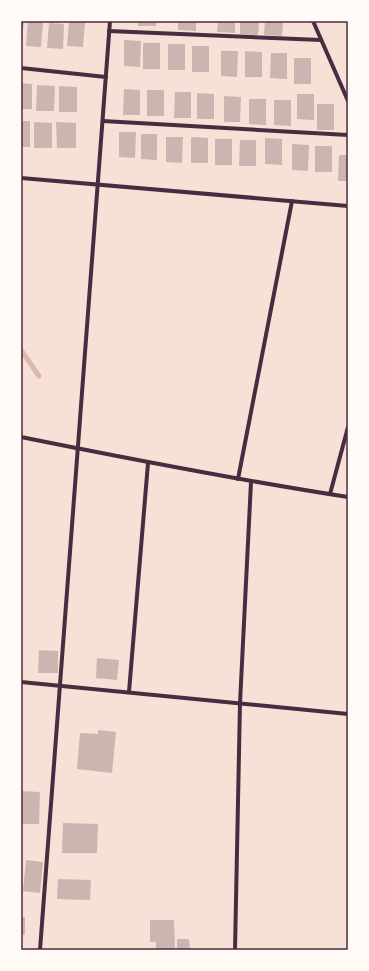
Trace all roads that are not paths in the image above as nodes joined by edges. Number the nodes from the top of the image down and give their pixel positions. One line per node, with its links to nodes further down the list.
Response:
1 (110, 21): 3 (street)
2 (313, 21): 4 (street)
3 (109, 31): 4 (street); 6 (street)
4 (321, 40): 7 (street)
5 (21, 68): 6 (street)
6 (106, 77): 8 (street)
7 (348, 101)
8 (103, 121): 9 (street); 11 (street)
9 (348, 135)
10 (21, 178): 11 (street)
11 (98, 185): 12 (street); 16 (street)
12 (292, 201): 13 (street); 18 (street)
13 (348, 206)
14 (348, 427): 20 (street)
15 (21, 437): 16 (street)
16 (78, 449): 17 (street); 23 (street)
17 (148, 463): 18 (street); 24 (street)
18 (238, 479): 19 (street)
19 (251, 482): 20 (street); 25 (street)
20 (330, 494): 21 (street)
21 (348, 497)
22 (21, 682): 23 (street)
23 (60, 686): 24 (street); 27 (street)
24 (128, 692): 25 (street)
25 (240, 703): 26 (street); 28 (street)
26 (348, 714)
27 (40, 950)
28 (235, 950)

